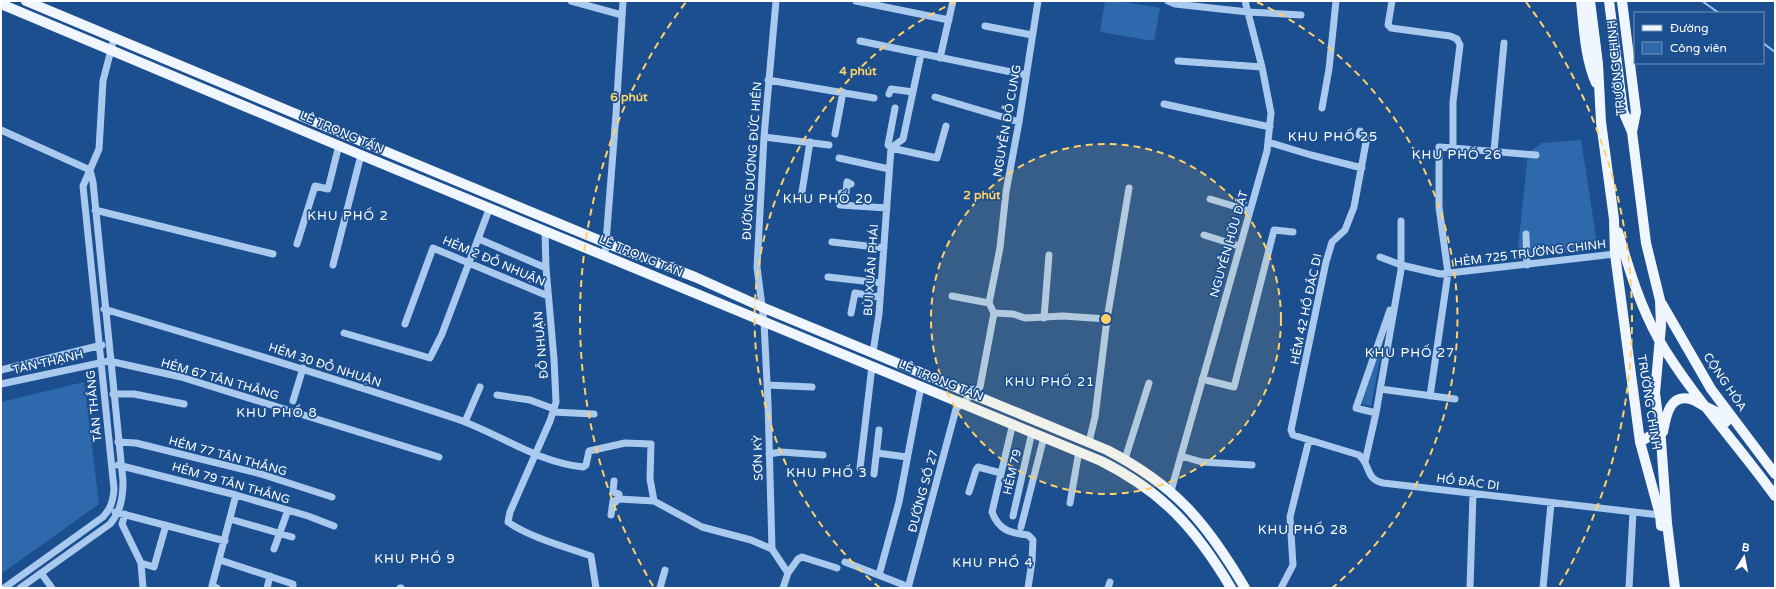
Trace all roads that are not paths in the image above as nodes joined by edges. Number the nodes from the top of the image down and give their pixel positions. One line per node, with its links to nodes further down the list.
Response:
1 (26, 1): 23 (main road, LÊ TRỌNG TẤN)
2 (571, 1): 18 (street)
3 (623, 1): 18 (street)
4 (776, 1): 32 (street, ĐƯỜNG DƯƠNG ĐỨC HIỀN)
5 (953, 1): 20 (street)
6 (1038, 1): 22 (street, NGUYỄN ĐỖ CUNG)
7 (1168, 1): 17 (street)
8 (1245, 1): 17 (street, NGUYỄN HỮU DẬT)
9 (1336, 1): 41 (street)
10 (1392, 1): 55 (street)
11 (1581, 1): 33 (main road, TRƯỜNG CHINH)
12 (1590, 1): 33 (main road, TRƯỜNG CHINH)
13 (1609, 1): 47 (main road, TRƯỜNG CHINH)
14 (1622, 1): 47 (main road, TRƯỜNG CHINH)
15 (860, 2): 20 (street)
16 (1, 4): 26 (main road, LÊ TRỌNG TẤN)
17 (1248, 12): 19 (street); 30 (street, NGUYỄN HỮU DẬT)
18 (622, 15): 78 (street)
19 (1301, 15)
20 (949, 20): 28 (street)
21 (985, 26): 22 (street)
22 (1032, 35): 31 (street, NGUYỄN ĐỖ CUNG)
23 (114, 38): 26 (street, TÂN THẮNG); 78 (main road, LÊ TRỌNG TẤN)
24 (860, 41): 27 (street)
25 (1504, 43): 56 (street)
26 (111, 50): 52 (main road, LÊ TRỌNG TẤN); 62 (street, TÂN THẮNG)
27 (922, 54): 28 (street); 35 (street)
28 (940, 58): 31 (street)
29 (1178, 61): 30 (street)
30 (1262, 67): 44 (street, NGUYỄN HỮU DẬT)
31 (1026, 75): 42 (street, NGUYỄN ĐỖ CUNG)
32 (768, 80): 34 (street); 49 (street, ĐƯỜNG DƯƠNG ĐỨC HIỀN)
33 (1600, 91): 71 (main road, TRƯỜNG CHINH)
34 (843, 92): 37 (street); 48 (street)
35 (913, 92): 36 (street); 54 (street)
36 (889, 94)
37 (874, 98)
38 (935, 98): 42 (street)
39 (1164, 104): 44 (street)
40 (895, 108): 54 (street, BÙI XUÂN PHÁI)
41 (1322, 108)
42 (1019, 122): 101 (street, NGUYỄN ĐỖ CUNG)
43 (946, 126): 54 (street)
44 (1270, 127): 51 (street, NGUYỄN HỮU DẬT)
45 (1, 130): 62 (street)
46 (1360, 131): 60 (street, HẺM 42 HỒ ĐẮC DI)
47 (1632, 132): 100 (main road, TRƯỜNG CHINH)
48 (835, 134)
49 (764, 137): 50 (street); 102 (street, ĐƯỜNG DƯƠNG ĐỨC HIỀN)
50 (810, 142): 53 (street); 65 (street)
51 (1268, 142): 60 (street); 70 (street, NGUYỄN HỮU DẬT)
52 (339, 145): 57 (main road, LÊ TRỌNG TẤN); 80 (street)
53 (829, 145)
54 (891, 148): 61 (street, BÙI XUÂN PHÁI)
55 (1453, 148): 56 (street); 93 (street, HẺM 725 TRƯỜNG CHINH)
56 (1494, 150): 58 (street)
57 (361, 155): 67 (main road, LÊ TRỌNG TẤN); 89 (street)
58 (1536, 155)
59 (839, 158): 61 (street)
60 (1362, 168): 146 (street, HẺM 42 HỒ ĐẮC DI)
61 (890, 169): 68 (street, BÙI XUÂN PHÁI)
62 (90, 170): 69 (street, TÂN THẮNG); 115 (street, TÂN THẮNG)
63 (851, 184): 68 (street)
64 (1129, 188): 108 (street)
65 (801, 198)
66 (1210, 199): 70 (street)
67 (490, 207): 73 (main road, LÊ TRỌNG TẤN); 77 (street)
68 (887, 208): 82 (street, BÙI XUÂN PHÁI)
69 (95, 210): 83 (street); 104 (street, TÂN THẮNG)
70 (1250, 211): 81 (street, NGUYỄN HỮU DẬT)
71 (1614, 219): 84 (main road, TRƯỜNG CHINH); 103 (main road, TRƯỜNG CHINH)
72 (1401, 221): 90 (street)
73 (545, 230): 85 (main road, LÊ TRỌNG TẤN); 92 (street, ĐỖ NHUẬN)
74 (1293, 232): 122 (street)
75 (1526, 234): 91 (street)
76 (1204, 235): 81 (street)
77 (479, 238): 88 (street); 92 (street)
78 (606, 242): 85 (street); 102 (main road, LÊ TRỌNG TẤN)
79 (832, 242): 82 (street)
80 (297, 244)
81 (1239, 246): 122 (street, NGUYỄN HỮU DẬT)
82 (884, 248): 95 (street, BÙI XUÂN PHÁI)
83 (273, 254)
84 (1615, 254): 91 (street, HẺM 725 TRƯỜNG CHINH); 152 (main road, TRƯỜNG CHINH)
85 (605, 255): 109 (main road, LÊ TRỌNG TẤN)
86 (1049, 255): 107 (street)
87 (1380, 257): 90 (street, HẺM 725 TRƯỜNG CHINH)
88 (470, 262): 97 (street, HẺM 2 ĐỖ NHUẬN); 110 (street, HẺM 2 ĐỖ NHUẬN); 112 (street)
89 (333, 265)
90 (1401, 265): 93 (street, HẺM 725 TRƯỜNG CHINH); 96 (street)
91 (1527, 265): 93 (street, HẺM 725 TRƯỜNG CHINH)
92 (546, 268): 97 (street, ĐỖ NHUẬN)
93 (1448, 273): 133 (street)
94 (828, 277): 95 (street)
95 (881, 283): 99 (street, BÙI XUÂN PHÁI)
96 (1397, 289): 129 (street); 140 (street)
97 (548, 296): 139 (street, ĐỖ NHUẬN)
98 (952, 296): 101 (street)
99 (880, 297): 105 (street); 116 (street, BÙI XUÂN PHÁI)
100 (1660, 300): 103 (main road); 111 (main road, CỘNG HÒA); 113 (main road, TRƯỜNG CHINH)
101 (989, 303): 106 (street)
102 (762, 307): 109 (street, ĐƯỜNG DƯƠNG ĐỨC HIỀN); 116 (main road, LÊ TRỌNG TẤN)
103 (1644, 307): 113 (main road, TRƯỜNG CHINH)
104 (104, 309): 114 (street, TÂN THẮNG); 120 (street, HẺM 30 ĐỖ NHUẬN)
105 (850, 313)
106 (994, 313): 107 (street); 130 (street)
107 (1044, 318): 108 (street)
108 (1107, 319): 151 (street)
109 (764, 322): 119 (main road, LÊ TRỌNG TẤN); 125 (street, SƠN KỲ)
110 (406, 324)
111 (1675, 329): 113 (main road); 167 (main road, CỘNG HÒA)
112 (344, 333)
113 (1659, 339): 138 (main road); 149 (main road, TRƯỜNG CHINH)
114 (108, 344): 115 (street, TÂN THẠNH); 118 (street, TÂN THẮNG)
115 (99, 346): 117 (street, TÂN THẮNG); 121 (street, TÂN THẠNH)
116 (873, 352): 130 (main road, LÊ TRỌNG TẤN)
117 (100, 361): 118 (street, HẺM 67 TÂN THẮNG); 124 (street, TÂN THẠNH); 165 (street, TÂN THẮNG)
118 (109, 361): 131 (street, TÂN THẮNG); 158 (street, HẺM 67 TÂN THẮNG)
119 (872, 366): 126 (main road, LÊ TRỌNG TẤN); 166 (street)
120 (303, 368): 135 (street); 142 (street, HẺM 30 ĐỖ NHUẬN)
121 (1, 370)
122 (1202, 379): 159 (street, NGUYỄN HỮU DẬT)
123 (1150, 383): 161 (street)
124 (1, 384)
125 (767, 385): 128 (street); 156 (street, SƠN KỲ)
126 (921, 386): 136 (main road, LÊ TRỌNG TẤN); 160 (street)
127 (480, 387): 142 (street)
128 (812, 387)
129 (1380, 389): 133 (street); 140 (street)
130 (973, 393): 136 (street); 151 (main road, LÊ TRỌNG TẤN)
131 (113, 394): 137 (street); 150 (street, TÂN THẮNG)
132 (497, 394): 139 (street)
133 (1430, 396): 134 (street)
134 (1455, 399)
135 (293, 401)
136 (963, 403): 143 (main road, LÊ TRỌNG TẤN); 217 (street, ĐƯỜNG SỐ 27)
137 (184, 404)
138 (1704, 406): 149 (main road); 171 (main road); 176 (main road)
139 (554, 410): 141 (street); 155 (street, ĐỖ NHUẬN)
140 (1376, 413): 162 (street)
141 (594, 414)
142 (465, 422): 155 (street, HẺM 30 ĐỖ NHUẬN)
143 (1013, 423): 145 (main road, LÊ TRỌNG TẤN); 168 (street)
144 (879, 430): 154 (street)
145 (1032, 432): 147 (main road, LÊ TRỌNG TẤN); 187 (street, HẺM 79)
146 (1292, 434): 148 (street, HỒ ĐẮC DI)
147 (1044, 437): 153 (main road, LÊ TRỌNG TẤN); 192 (street)
148 (1309, 440): 162 (street, HỒ ĐẮC DI); 221 (street)
149 (1661, 440): 152 (main road); 226 (main road, TRƯỜNG CHINH)
150 (118, 442): 163 (street, TÂN THẮNG); 177 (street, HẺM 77 TÂN THẮNG)
151 (1089, 442): 161 (main road, LÊ TRỌNG TẤN)
152 (1640, 442): 188 (main road, TRƯỜNG CHINH)
153 (1080, 451): 180 (street); 219 (main road, LÊ TRỌNG TẤN)
154 (877, 453): 160 (street); 169 (street)
155 (534, 454): 179 (street, HẺM 30 ĐỖ NHUẬN); 214 (street, ĐỖ NHUẬN)
156 (769, 454): 157 (street); 197 (street, SƠN KỲ)
157 (823, 455)
158 (439, 456)
159 (1181, 456): 164 (street); 172 (street, NGUYỄN HỮU DẬT)
160 (907, 458): 205 (street)
161 (1125, 459): 172 (main road, LÊ TRỌNG TẤN)
162 (1365, 462): 174 (street, HỒ ĐẮC DI)
163 (121, 464): 165 (street); 175 (street, HẺM 79 TÂN THẮNG); 185 (street, TÂN THẮNG)
164 (1252, 465)
165 (112, 466): 182 (street, TÂN THẮNG)
166 (860, 468)
167 (1774, 471)
168 (1001, 473): 173 (street); 218 (street)
169 (874, 474)
170 (614, 481): 178 (street)
171 (1775, 487)
172 (1171, 491): 220 (main road, LÊ TRỌNG TẤN)
173 (969, 492)
174 (1472, 494): 181 (street, HỒ ĐẮC DI); 222 (street)
175 (236, 495): 183 (street, HẺM 79 TÂN THẮNG); 189 (street)
176 (1775, 496)
177 (332, 497)
178 (619, 499): 179 (street); 186 (street)
179 (654, 502): 197 (street)
180 (1070, 503)
181 (1551, 503): 184 (street, HỒ ĐẮC DI); 223 (street)
182 (110, 510): 185 (street); 207 (street)
183 (288, 510): 191 (street, HẺM 79 TÂN THẮNG); 193 (street)
184 (1633, 512): 188 (street, HỒ ĐẮC DI); 224 (street)
185 (122, 513): 190 (street); 200 (street); 203 (street, TÂN THẮNG)
186 (611, 515)
187 (1013, 516)
188 (1660, 516): 225 (main road, TRƯỜNG CHINH)
189 (230, 519): 193 (street); 195 (street)
190 (166, 526): 195 (street); 200 (street)
191 (334, 526)
192 (1021, 527)
193 (279, 532): 194 (street); 196 (street)
194 (292, 537)
195 (225, 541): 198 (street)
196 (274, 549)
197 (772, 549): 204 (street)
198 (220, 560): 206 (street); 211 (street)
199 (845, 562): 205 (street)
200 (141, 563): 210 (street)
201 (837, 568): 204 (street)
202 (665, 570): 215 (street)
203 (41, 573): 208 (street, TÂN THẮNG); 209 (street)
204 (788, 573): 216 (street)
205 (879, 575): 217 (street)
206 (270, 576): 212 (street); 213 (street)
207 (4, 588)
208 (20, 588)
209 (52, 588)
210 (142, 588)
211 (217, 588)
212 (267, 588)
213 (293, 588)
214 (596, 588)
215 (660, 588)
216 (783, 588)
217 (908, 588)
218 (1028, 588)
219 (1230, 588)
220 (1245, 588)
221 (1281, 588)
222 (1470, 588)
223 (1543, 588)
224 (1629, 588)
225 (1668, 588)
226 (1675, 588)

